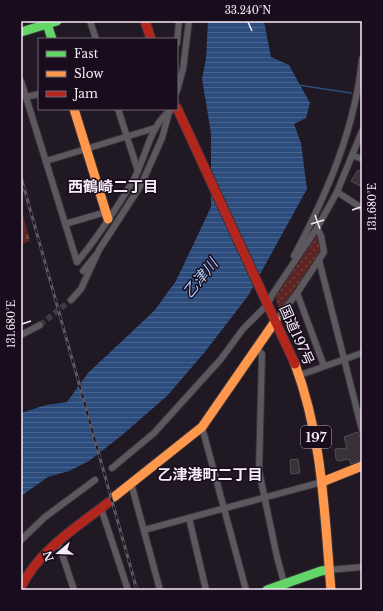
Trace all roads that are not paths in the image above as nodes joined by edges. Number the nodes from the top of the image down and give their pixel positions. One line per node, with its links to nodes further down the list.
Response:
1 (57, 21): 6 (main road)
2 (90, 21): 9 (street)
3 (145, 21): 10 (main road)
4 (179, 21): 11 (street)
5 (189, 21): 14 (street)
6 (46, 23): 7 (main road); 8 (main road)
7 (21, 32)
8 (52, 38)
9 (96, 38)
10 (151, 38)
11 (177, 38)
12 (362, 59): 38 (street)
13 (21, 81): 16 (street)
14 (178, 87)
15 (38, 94): 16 (street)
16 (26, 98): 28 (street)
17 (74, 110): 25 (main road)
18 (118, 110): 24 (street)
19 (171, 110): 22 (street)
20 (172, 110): 35 (street)
21 (172, 110): 41 (main road, 国道197号 / 197)
22 (156, 128): 24 (street); 29 (street)
23 (362, 131): 26 (street)
24 (127, 136): 25 (street); 29 (street)
25 (86, 149): 28 (street); 32 (main road)
26 (352, 154): 27 (street); 30 (street)
27 (362, 159)
28 (46, 161): 33 (street)
29 (138, 171): 32 (street)
30 (337, 192): 31 (street); 34 (street)
31 (362, 208)
32 (107, 215): 33 (street); 33 (street)
33 (65, 224)
34 (317, 228): 36 (street); 38 (street)
35 (99, 250): 37 (street); 40 (street)
36 (319, 260): 39 (street); 47 (street)
37 (83, 271)
38 (285, 275): 41 (street)
39 (297, 293): 42 (street); 48 (street)
40 (71, 300)
41 (268, 304): 42 (main road, 国道197号 / 197); 53 (street)
42 (276, 320): 45 (main road); 49 (main road, 国道197号 / 197)
43 (40, 325): 44 (street)
44 (21, 335)
45 (257, 348): 50 (main road); 57 (street)
46 (362, 353): 47 (street)
47 (344, 359): 48 (street); 51 (street)
48 (324, 366): 49 (street)
49 (300, 375): 55 (main road, 国道197号 / 197)
50 (202, 427): 56 (main road); 59 (street)
51 (362, 430)
52 (362, 466): 55 (main road)
53 (112, 468)
54 (95, 480): 62 (street)
55 (322, 482): 57 (street); 65 (main road, 国道197号 / 197)
56 (131, 483): 58 (main road); 61 (street)
57 (265, 497): 59 (street); 67 (street)
58 (108, 503): 63 (main road); 69 (street)
59 (223, 508): 60 (street); 72 (street)
60 (189, 518): 61 (street); 71 (street)
61 (144, 530): 70 (street)
62 (21, 540)
63 (58, 542): 66 (main road); 68 (street)
64 (362, 567): 65 (street)
65 (329, 570): 67 (main road); 74 (main road, 国道197号 / 197)
66 (23, 586)
67 (285, 587): 73 (main road)
68 (74, 590)
69 (128, 590)
70 (160, 590)
71 (206, 590)
72 (246, 590)
73 (267, 590)
74 (331, 590)

